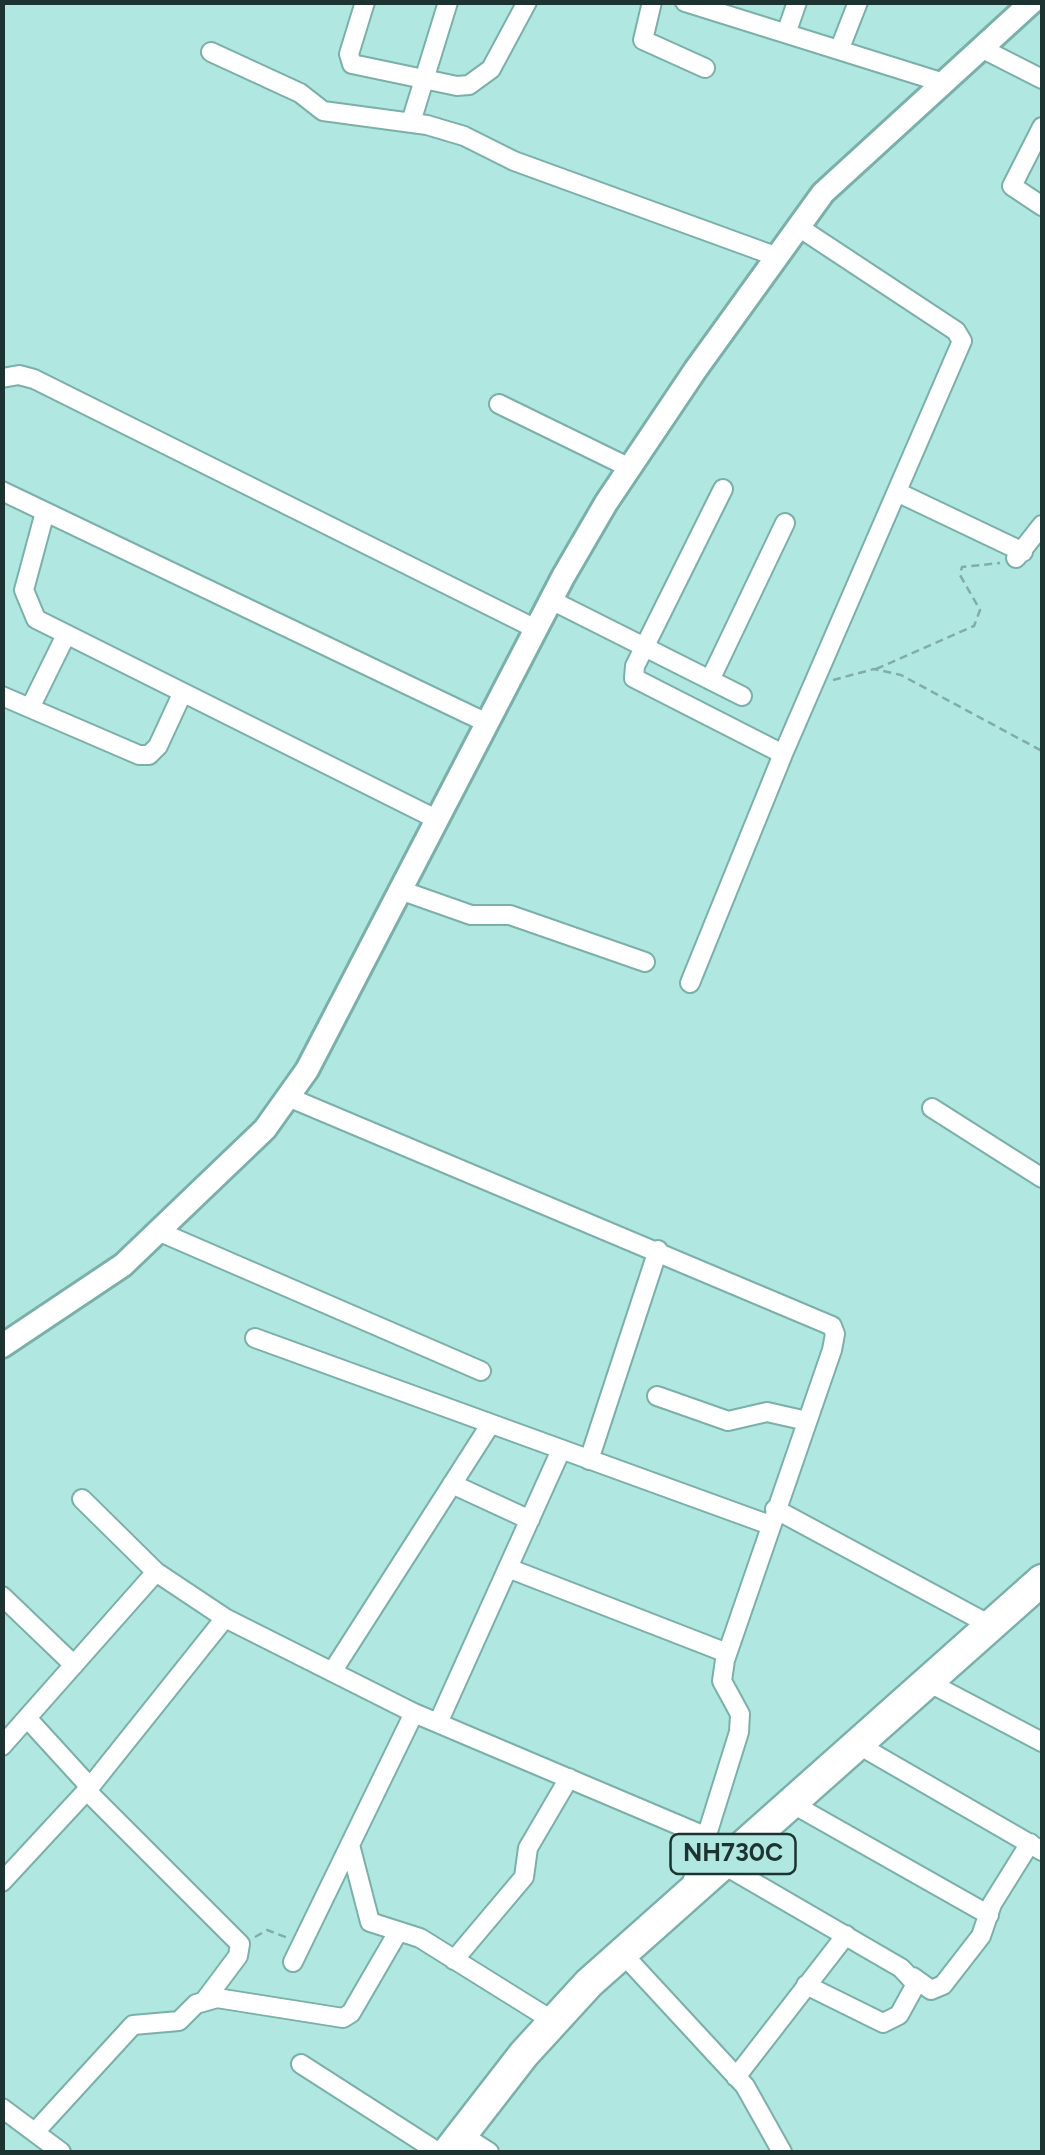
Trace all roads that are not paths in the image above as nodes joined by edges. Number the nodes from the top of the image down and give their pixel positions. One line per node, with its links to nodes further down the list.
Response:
1 (365, 2): 15 (street)
2 (448, 2): 15 (street)
3 (528, 2): 15 (street)
4 (652, 2): 13 (street)
5 (685, 2): 9 (street)
6 (797, 2): 9 (street)
7 (858, 2): 10 (street)
8 (1032, 2): 11 (street)
9 (786, 31): 10 (street)
10 (840, 48): 16 (street)
11 (981, 48): 14 (street); 16 (street)
12 (210, 52): 17 (street)
13 (705, 68)
14 (1042, 79)
15 (422, 81): 17 (street)
16 (944, 83): 20 (street)
17 (411, 122): 21 (street)
18 (1042, 127): 19 (street)
19 (1042, 206)
20 (798, 226): 21 (street); 27 (street)
21 (774, 256): 24 (street)
22 (2, 378): 32 (street)
23 (499, 404): 24 (street)
24 (630, 468): 31 (street)
25 (723, 489): 34 (street)
26 (2, 491): 28 (street)
27 (897, 492): 30 (street); 41 (street)
28 (44, 512): 33 (street); 40 (street)
29 (785, 523): 35 (street)
30 (1042, 526)
31 (551, 600): 32 (street); 34 (street)
32 (536, 629): 40 (street)
33 (65, 637): 36 (street); 39 (street)
34 (644, 647): 35 (street); 41 (street)
35 (710, 680): 38 (street)
36 (182, 694): 39 (street); 42 (street)
37 (2, 696): 39 (street)
38 (742, 696)
39 (30, 708)
40 (487, 723): 42 (street)
41 (783, 754): 45 (street)
42 (436, 819): 43 (street)
43 (400, 890): 44 (street); 46 (street)
44 (645, 962)
45 (690, 983)
46 (288, 1097): 49 (street); 50 (street)
47 (932, 1108): 48 (street)
48 (1042, 1178)
49 (160, 1232): 52 (street); 53 (street)
50 (658, 1250): 55 (street); 58 (street)
51 (255, 1338): 56 (street)
52 (2, 1346)
53 (481, 1371)
54 (658, 1396): 55 (street)
55 (807, 1421): 61 (street)
56 (490, 1424): 57 (street); 59 (street)
57 (561, 1450): 58 (street); 62 (street)
58 (589, 1460): 61 (street)
59 (452, 1484): 62 (street); 71 (street)
60 (82, 1499): 64 (street)
61 (773, 1517): 68 (street); 69 (street)
62 (530, 1520): 63 (street)
63 (508, 1568): 69 (street); 75 (street)
64 (156, 1572): 67 (street); 70 (street)
65 (1042, 1580): 68 (highway, NH730C)
66 (2, 1596): 70 (street)
67 (225, 1618): 71 (street); 80 (street)
68 (990, 1625): 72 (highway, NH730C)
69 (727, 1653): 84 (street)
70 (74, 1665): 74 (street)
71 (332, 1672): 73 (street)
72 (928, 1682): 76 (street); 77 (highway, NH730C)
73 (414, 1713): 75 (street); 82 (street)
74 (27, 1718): 78 (street); 80 (street)
75 (438, 1723): 79 (street)
76 (1042, 1742)
77 (857, 1744): 81 (highway, NH730C); 83 (street)
78 (2, 1746)
79 (569, 1778): 84 (street); 91 (street)
80 (89, 1788): 85 (street); 94 (street)
81 (791, 1803): 84 (highway, NH730C); 86 (street)
82 (350, 1845): 87 (street); 90 (street)
83 (1036, 1847): 86 (street)
84 (714, 1850): 88 (street); 89 (highway, NH730C)
85 (2, 1882)
86 (988, 1915): 92 (street)
87 (398, 1932): 91 (street); 94 (street)
88 (846, 1936): 92 (street); 93 (street)
89 (622, 1952): 95 (highway, NH730C); 97 (street)
90 (296, 1956)
91 (454, 1960): 95 (street)
92 (914, 1976): 93 (street)
93 (806, 1985): 97 (street)
94 (205, 2000): 99 (street)
95 (553, 2021): 100 (highway, NH730C)
96 (301, 2064): 100 (street)
97 (736, 2077): 103 (street)
98 (2, 2108): 99 (street)
99 (35, 2132): 101 (street)
100 (449, 2146): 102 (street)
101 (61, 2152)
102 (489, 2152)
103 (782, 2152)

